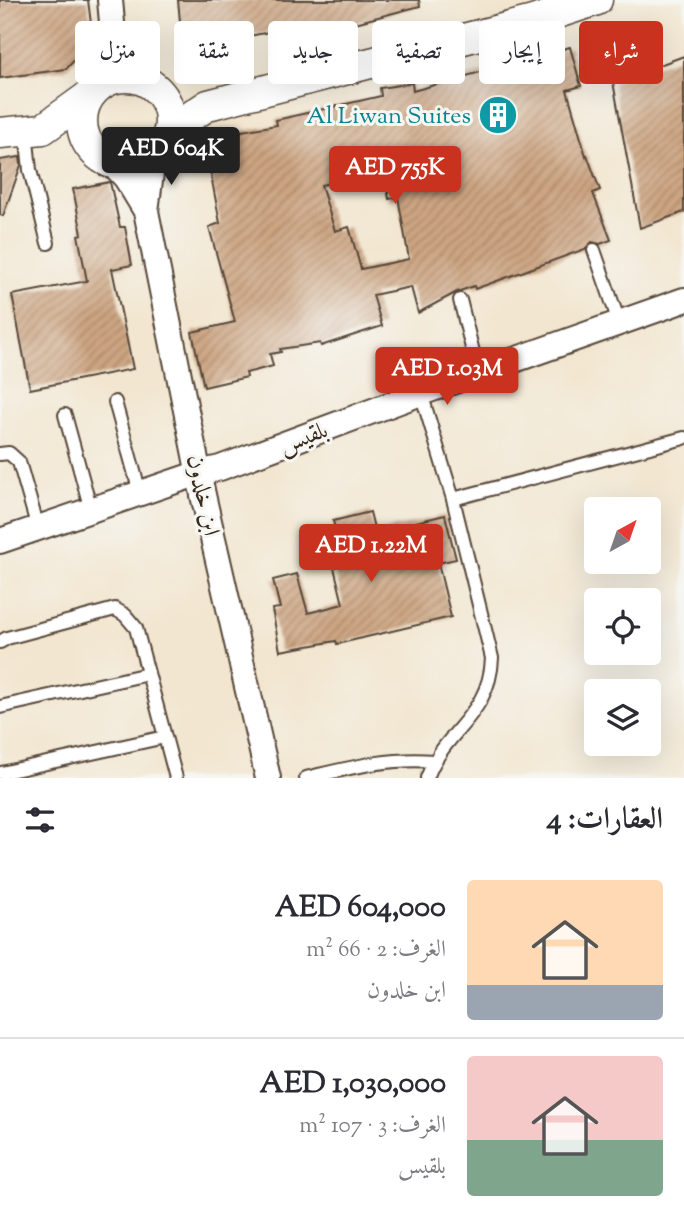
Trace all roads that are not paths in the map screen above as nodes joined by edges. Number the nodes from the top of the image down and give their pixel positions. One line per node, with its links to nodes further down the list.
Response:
1 (110, 0): 3 (street)
2 (597, 0): 7 (street)
3 (112, 21)
4 (95, 84): 6 (street)
5 (153, 86): 6 (street); 7 (street); 9 (street)
6 (93, 91): 8 (street); 10 (street)
7 (208, 105): 9 (street)
8 (23, 131): 10 (street); 12 (lane)
9 (160, 148): 10 (street); 11 (street, ابن خلدون)
10 (104, 159): 11 (street, ابن خلدون)
11 (146, 211): 23 (street, ابن خلدون)
12 (48, 243)
13 (594, 250): 16 (lane)
14 (460, 300): 17 (lane)
15 (683, 305): 16 (street, بلقيس)
16 (619, 322): 17 (street, بلقيس)
17 (478, 372): 18 (street, بلقيس)
18 (421, 393): 23 (street, بلقيس); 25 (lane)
19 (115, 401): 24 (lane)
20 (65, 415): 26 (lane)
21 (684, 438): 25 (lane)
22 (0, 454): 27 (lane)
23 (199, 473): 24 (street, بلقيس); 35 (street, ابن خلدون)
24 (140, 493): 26 (street, بلقيس)
25 (453, 499): 33 (lane)
26 (91, 510): 27 (street, بلقيس)
27 (38, 528): 28 (street, بلقيس)
28 (0, 541)
29 (0, 642): 30 (lane)
30 (148, 674): 31 (lane); 32 (lane)
31 (0, 707)
32 (165, 737): 34 (lane); 36 (lane)
33 (434, 761): 37 (lane); 38 (lane)
34 (1, 774)
35 (264, 777)
36 (176, 778)
37 (306, 778)
38 (427, 778)

